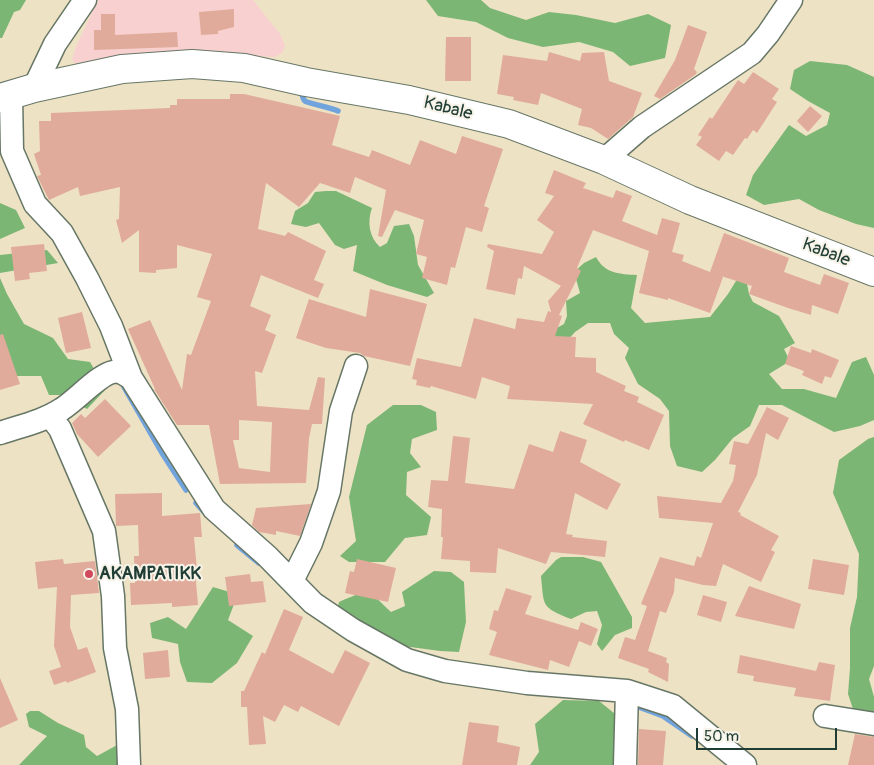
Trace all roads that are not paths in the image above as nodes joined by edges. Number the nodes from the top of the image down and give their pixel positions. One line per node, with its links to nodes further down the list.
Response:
1 (85, 0): 3 (street)
2 (791, 0): 4 (street)
3 (15, 94): 4 (street, Kabale); 7 (street)
4 (604, 160): 5 (street, Kabale)
5 (874, 272)
6 (356, 366): 10 (street)
7 (131, 378): 8 (street); 10 (street)
8 (50, 416): 9 (street); 14 (street)
9 (0, 432)
10 (292, 581): 11 (street)
11 (626, 691): 15 (street); 16 (street)
12 (825, 716): 13 (street)
13 (874, 724)
14 (129, 765)
15 (625, 765)
16 (745, 765)

